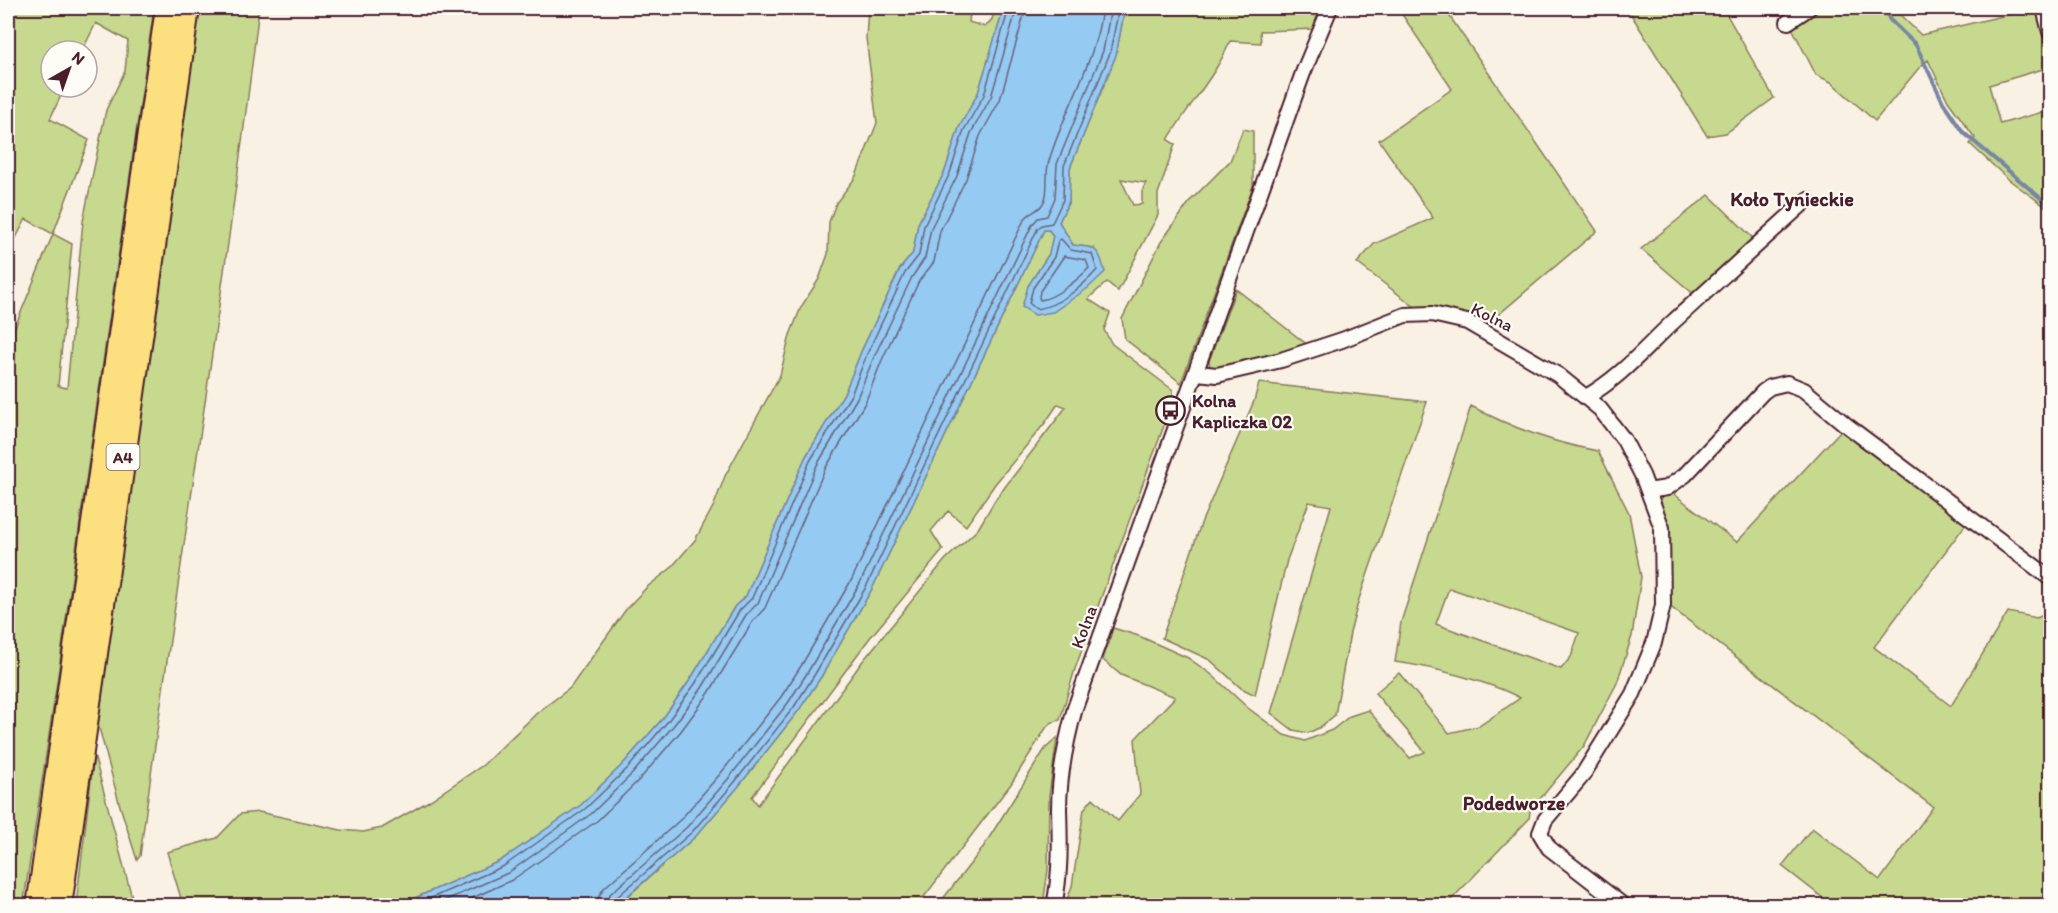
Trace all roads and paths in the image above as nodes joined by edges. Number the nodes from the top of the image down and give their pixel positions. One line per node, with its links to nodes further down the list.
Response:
1 (168, 8): 13 (highway, A4)
2 (187, 8): 14 (highway, A4)
3 (1330, 8): 9 (street, Kolna)
4 (1809, 8): 6 (street)
5 (2044, 8): 7 (street)
6 (1788, 22)
7 (2050, 32)
8 (1807, 200): 10 (street)
9 (1197, 372): 10 (street, Kolna); 15 (street, Kolna)
10 (1586, 397): 11 (street, Kolna)
11 (1648, 491): 12 (street); 16 (street, Kolna)
12 (2050, 578)
13 (39, 906)
14 (59, 906)
15 (1054, 906)
16 (1624, 906)

